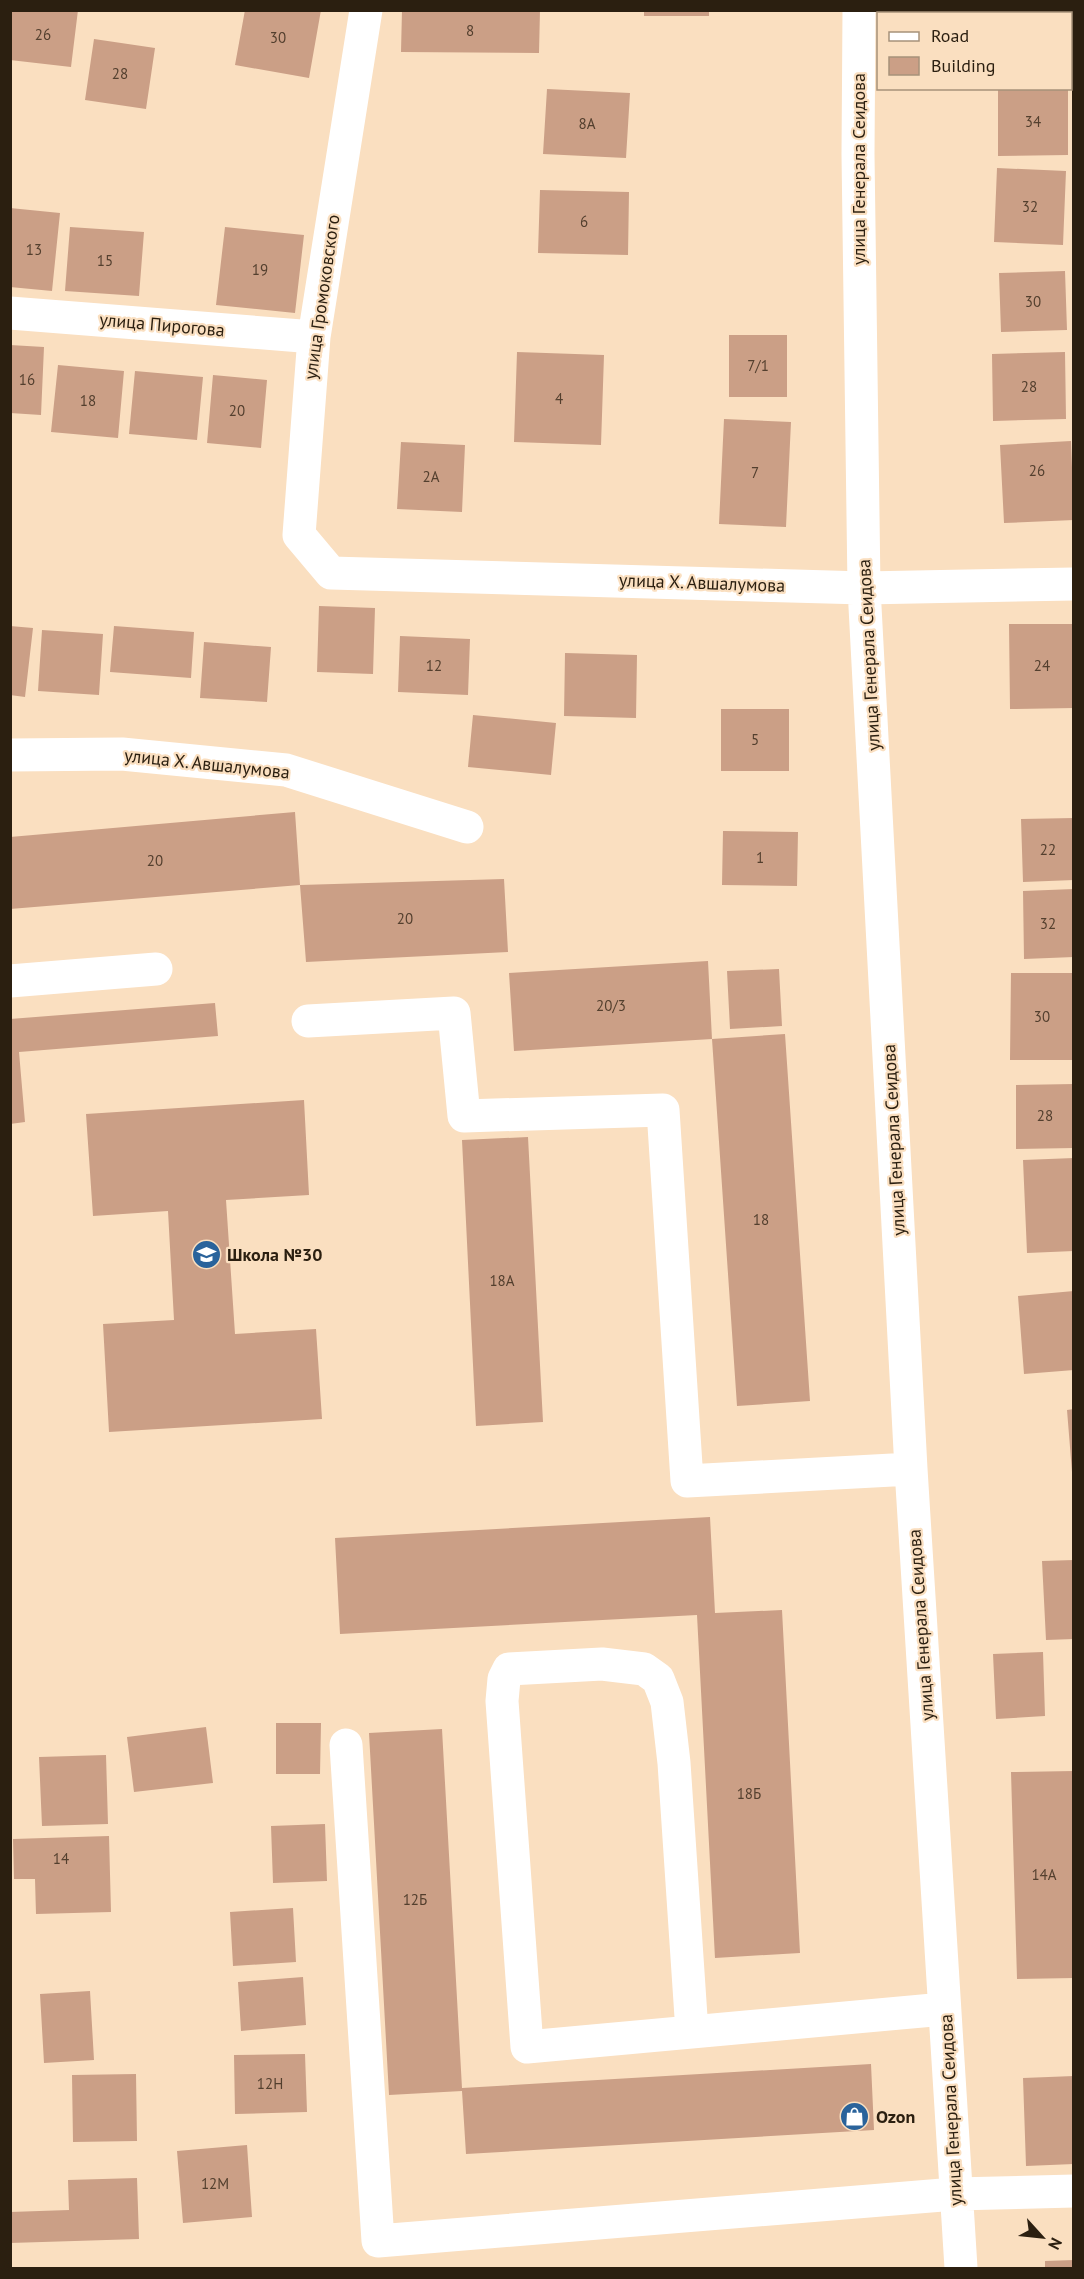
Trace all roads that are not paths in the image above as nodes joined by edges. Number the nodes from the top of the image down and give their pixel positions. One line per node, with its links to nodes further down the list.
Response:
1 (366, 10): 4 (street, улица Громоковского)
2 (860, 10): 7 (street, улица Генерала Сеидова)
3 (10, 313): 4 (street, улица Пирогова)
4 (314, 337): 5 (street, улица Громоковского)
5 (331, 573): 7 (street, улица Х. Авшалумова)
6 (1074, 584): 7 (street, улица Х. Авшалумова)
7 (864, 588): 13 (street, улица Генерала Сеидова)
8 (10, 755): 9 (street, улица Х. Авшалумова)
9 (467, 827)
10 (156, 969): 11 (street)
11 (10, 981)
12 (308, 1021): 13 (street)
13 (911, 1469): 15 (street, улица Генерала Сеидова)
14 (346, 1745): 18 (street)
15 (944, 2009): 16 (street); 18 (street, улица Генерала Сеидова)
16 (692, 2032): 16 (street)
17 (1074, 2191): 18 (street)
18 (956, 2194): 19 (street, улица Генерала Сеидова)
19 (961, 2268)

